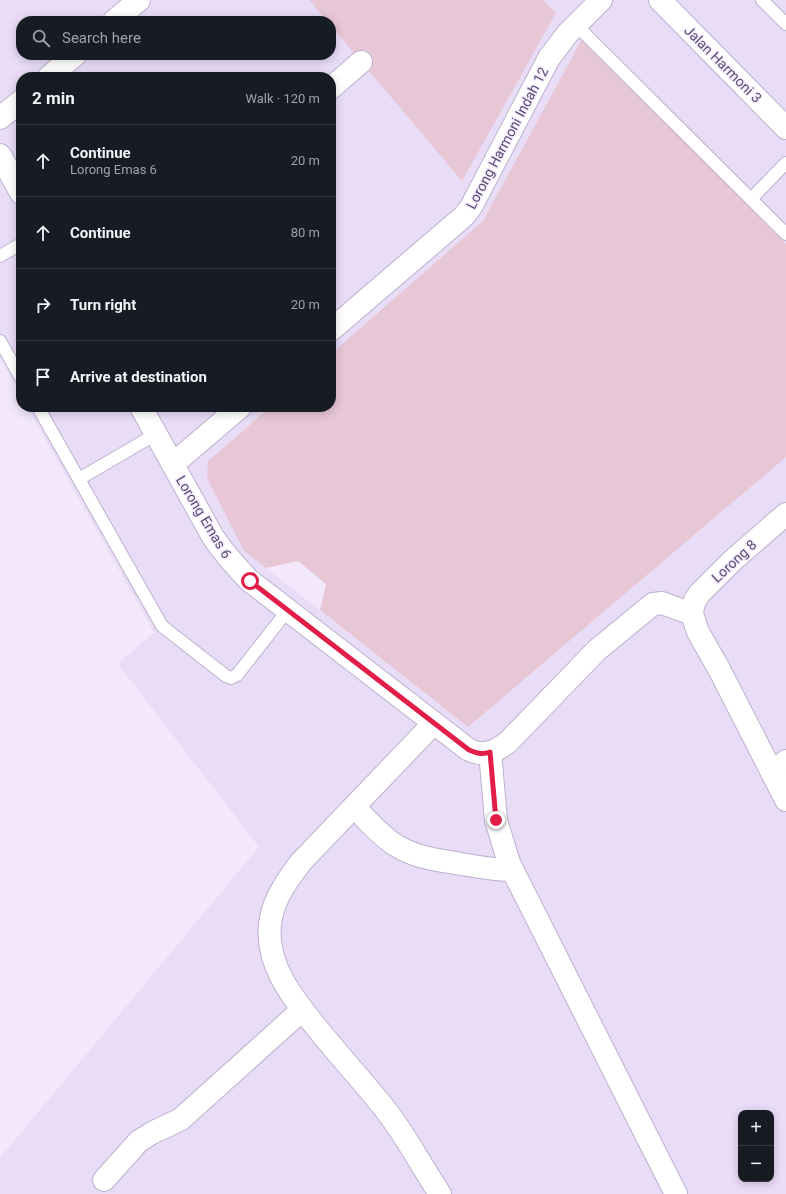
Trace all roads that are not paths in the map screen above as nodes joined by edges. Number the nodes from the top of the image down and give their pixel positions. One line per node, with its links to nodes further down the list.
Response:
1 (139, 0): 5 (street)
2 (601, 0): 7 (street, Lorong Harmoni Indah 12)
3 (762, 0): 6 (lane)
4 (670, 3): 14 (street, Jalan Harmoni 3)
5 (120, 16)
6 (786, 24)
7 (576, 25): 18 (lane); 22 (street, Lorong Harmoni Indah 12)
8 (69, 60): 10 (street)
9 (361, 62): 11 (street)
10 (55, 72)
11 (336, 84)
12 (16, 106): 13 (street)
13 (0, 118)
14 (786, 128)
15 (0, 155): 17 (street)
16 (786, 164): 18 (lane)
17 (16, 184)
18 (751, 199): 19 (lane)
19 (786, 234)
20 (16, 247): 21 (lane)
21 (0, 256)
22 (336, 326)
23 (0, 341): 24 (lane)
24 (16, 369)
25 (41, 412): 30 (lane)
26 (144, 412): 28 (street, Lorong Emas 6)
27 (234, 412): 29 (street)
28 (156, 434): 29 (street, Lorong Emas 6); 30 (lane)
29 (173, 464): 32 (street, Lorong Emas 6)
30 (79, 479): 32 (lane)
31 (786, 514): 33 (street, Lorong 8)
32 (288, 610): 34 (street, Lorong Emas 6)
33 (692, 614): 35 (street); 36 (street)
34 (434, 723): 35 (street, Lorong Emas 6); 38 (street)
35 (490, 752): 39 (street)
36 (779, 767): 37 (street)
37 (786, 800)
38 (354, 806): 39 (street); 40 (street)
39 (512, 870): 43 (street)
40 (302, 1010): 41 (street); 42 (street)
41 (104, 1180)
42 (440, 1194)
43 (676, 1194)

